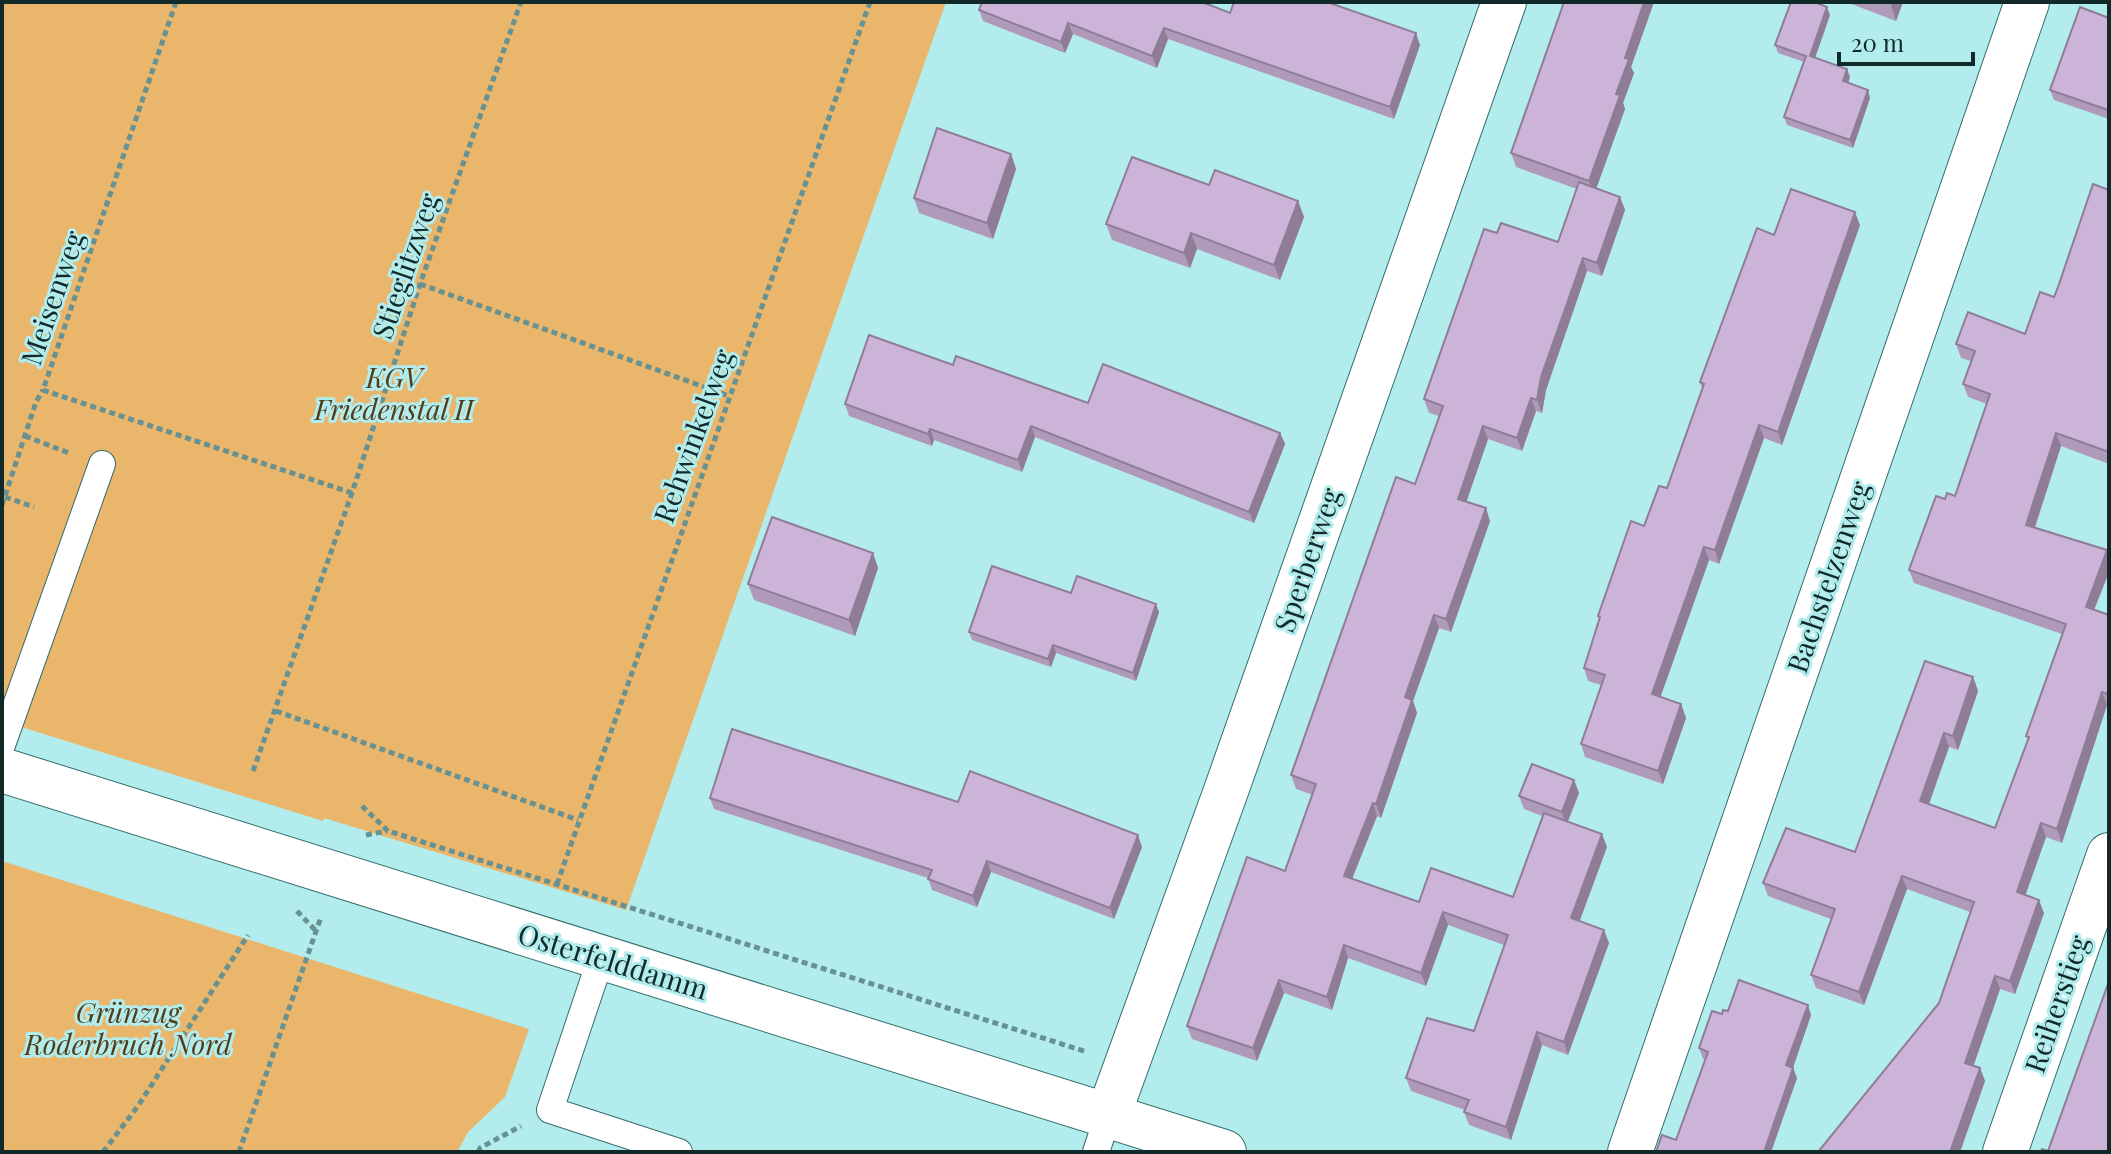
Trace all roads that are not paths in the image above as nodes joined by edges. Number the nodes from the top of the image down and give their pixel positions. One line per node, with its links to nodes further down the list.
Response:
1 (1504, 2): 8 (street, Sperberweg)
2 (2027, 2): 11 (street, Bachstelzenweg)
3 (102, 464): 4 (lane)
4 (2, 745)
5 (2, 770): 7 (street, Osterfelddamm)
6 (2109, 855): 12 (street, Reiherstieg)
7 (601, 958): 8 (street, Osterfelddamm); 9 (lane)
8 (1102, 1134): 10 (street, Osterfelddamm)
9 (679, 1152)
10 (1224, 1152)
11 (1630, 1152)
12 (2005, 1152)

